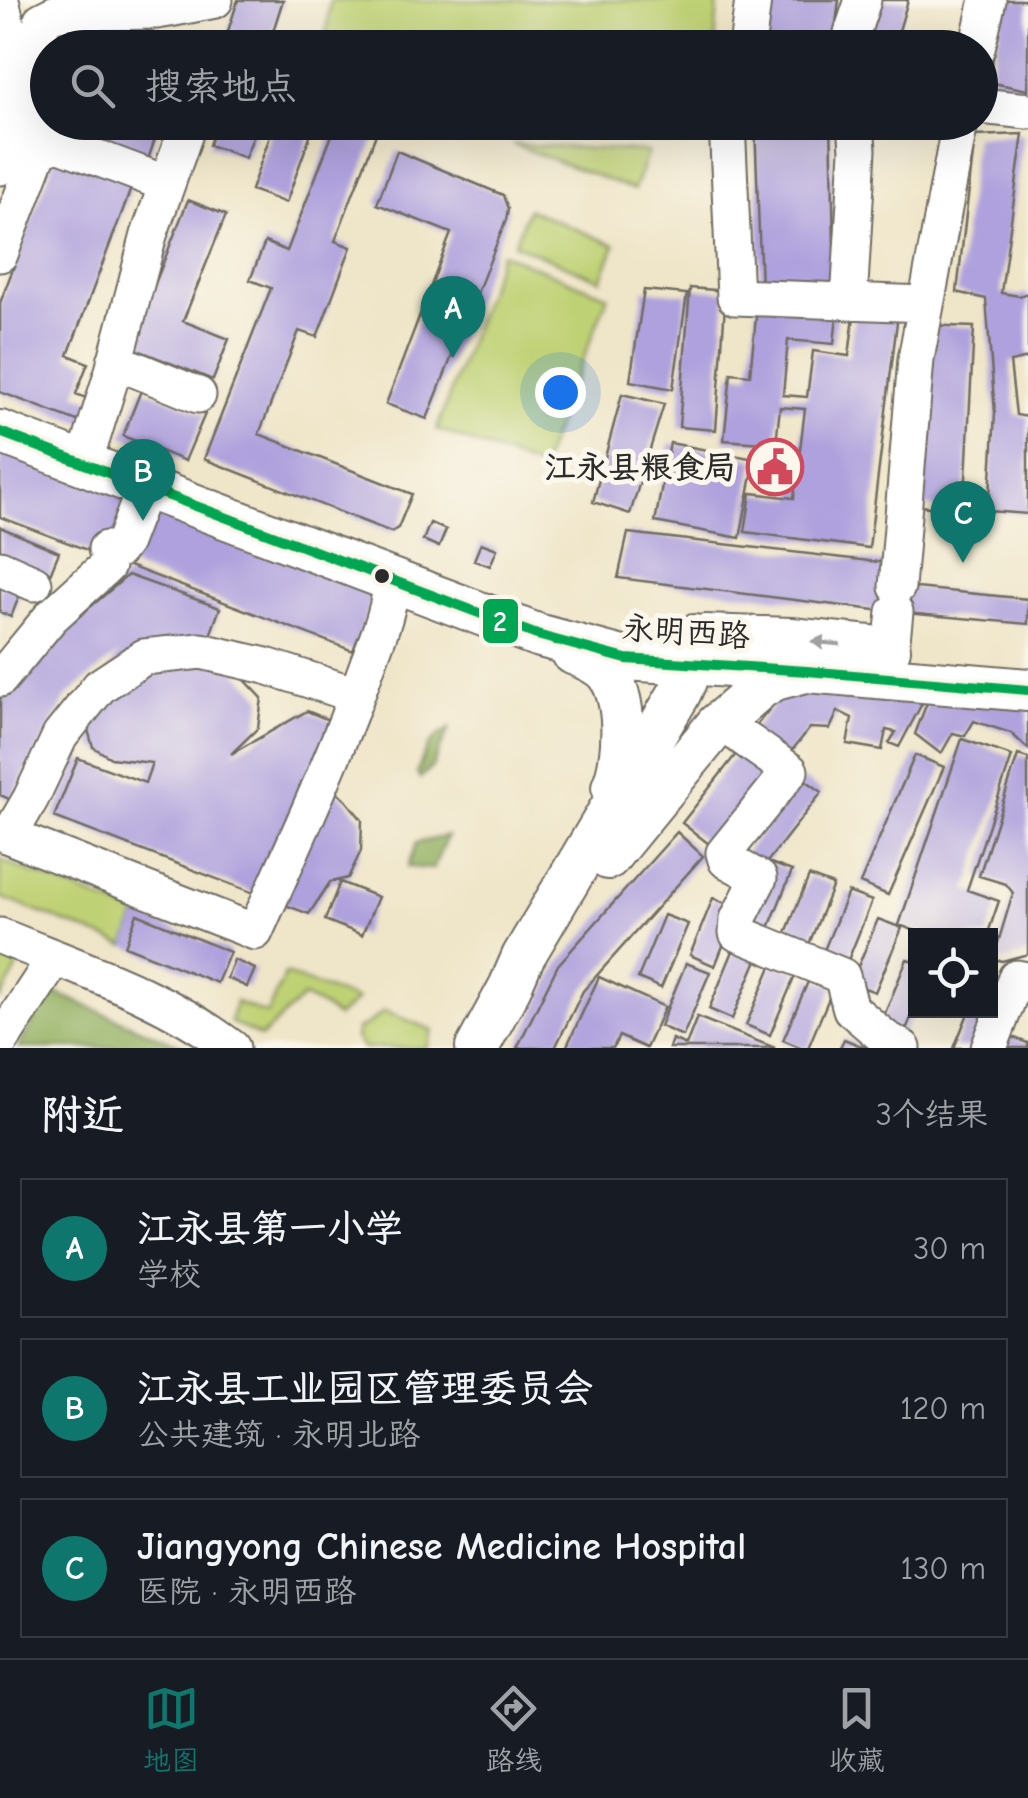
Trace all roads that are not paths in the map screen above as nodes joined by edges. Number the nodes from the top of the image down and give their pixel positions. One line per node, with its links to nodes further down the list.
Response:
1 (1, 0): 23 (street)
2 (215, 0): 7 (street)
3 (735, 0): 10 (street)
4 (753, 0): 11 (street)
5 (863, 0): 12 (street)
6 (988, 0): 13 (street)
7 (173, 4): 8 (street)
8 (87, 6): 9 (street)
9 (40, 30)
10 (732, 30)
11 (749, 30)
12 (853, 30)
13 (981, 30)
14 (998, 108): 15 (street)
15 (1028, 110)
16 (40, 140): 22 (street)
17 (183, 140): 24 (street)
18 (729, 140): 26 (street)
19 (744, 140): 26 (street)
20 (857, 140): 27 (street)
21 (957, 140): 28 (street)
22 (40, 150): 24 (street); 25 (street)
23 (0, 167)
24 (167, 184): 29 (street)
25 (0, 254)
26 (743, 297): 27 (street)
27 (850, 302): 28 (street)
28 (926, 304): 37 (street)
29 (115, 361): 30 (street); 32 (street)
30 (198, 395)
31 (0, 432): 32 (main road)
32 (84, 464): 33 (main road)
33 (145, 487): 36 (main road); 42 (street)
34 (0, 568): 35 (street)
35 (34, 582)
36 (407, 586): 38 (main road, 永明西路); 39 (main road, 永明西路); 44 (street)
37 (894, 616): 39 (main road, 永明西路, one-way to 39); 40 (main road, 永明西路)
38 (537, 635): 39 (main road, 永明西路); 47 (main road)
39 (702, 650): 41 (main road, 永明西路); 47 (main road); 49 (main road)
40 (1028, 662)
41 (807, 671): 43 (main road, 永明西路); 45 (main road)
42 (0, 680)
43 (1028, 690)
44 (356, 695): 46 (street); 46 (street)
45 (722, 722): 49 (main road); 56 (street)
46 (4, 835)
47 (568, 880): 52 (main road)
48 (0, 936): 50 (street)
49 (539, 946): 52 (main road)
50 (55, 958): 53 (street); 54 (street)
51 (1028, 980): 57 (street)
52 (510, 987): 55 (main road)
53 (0, 1042)
54 (232, 1048)
55 (476, 1048)
56 (904, 1048)
57 (989, 1048)

